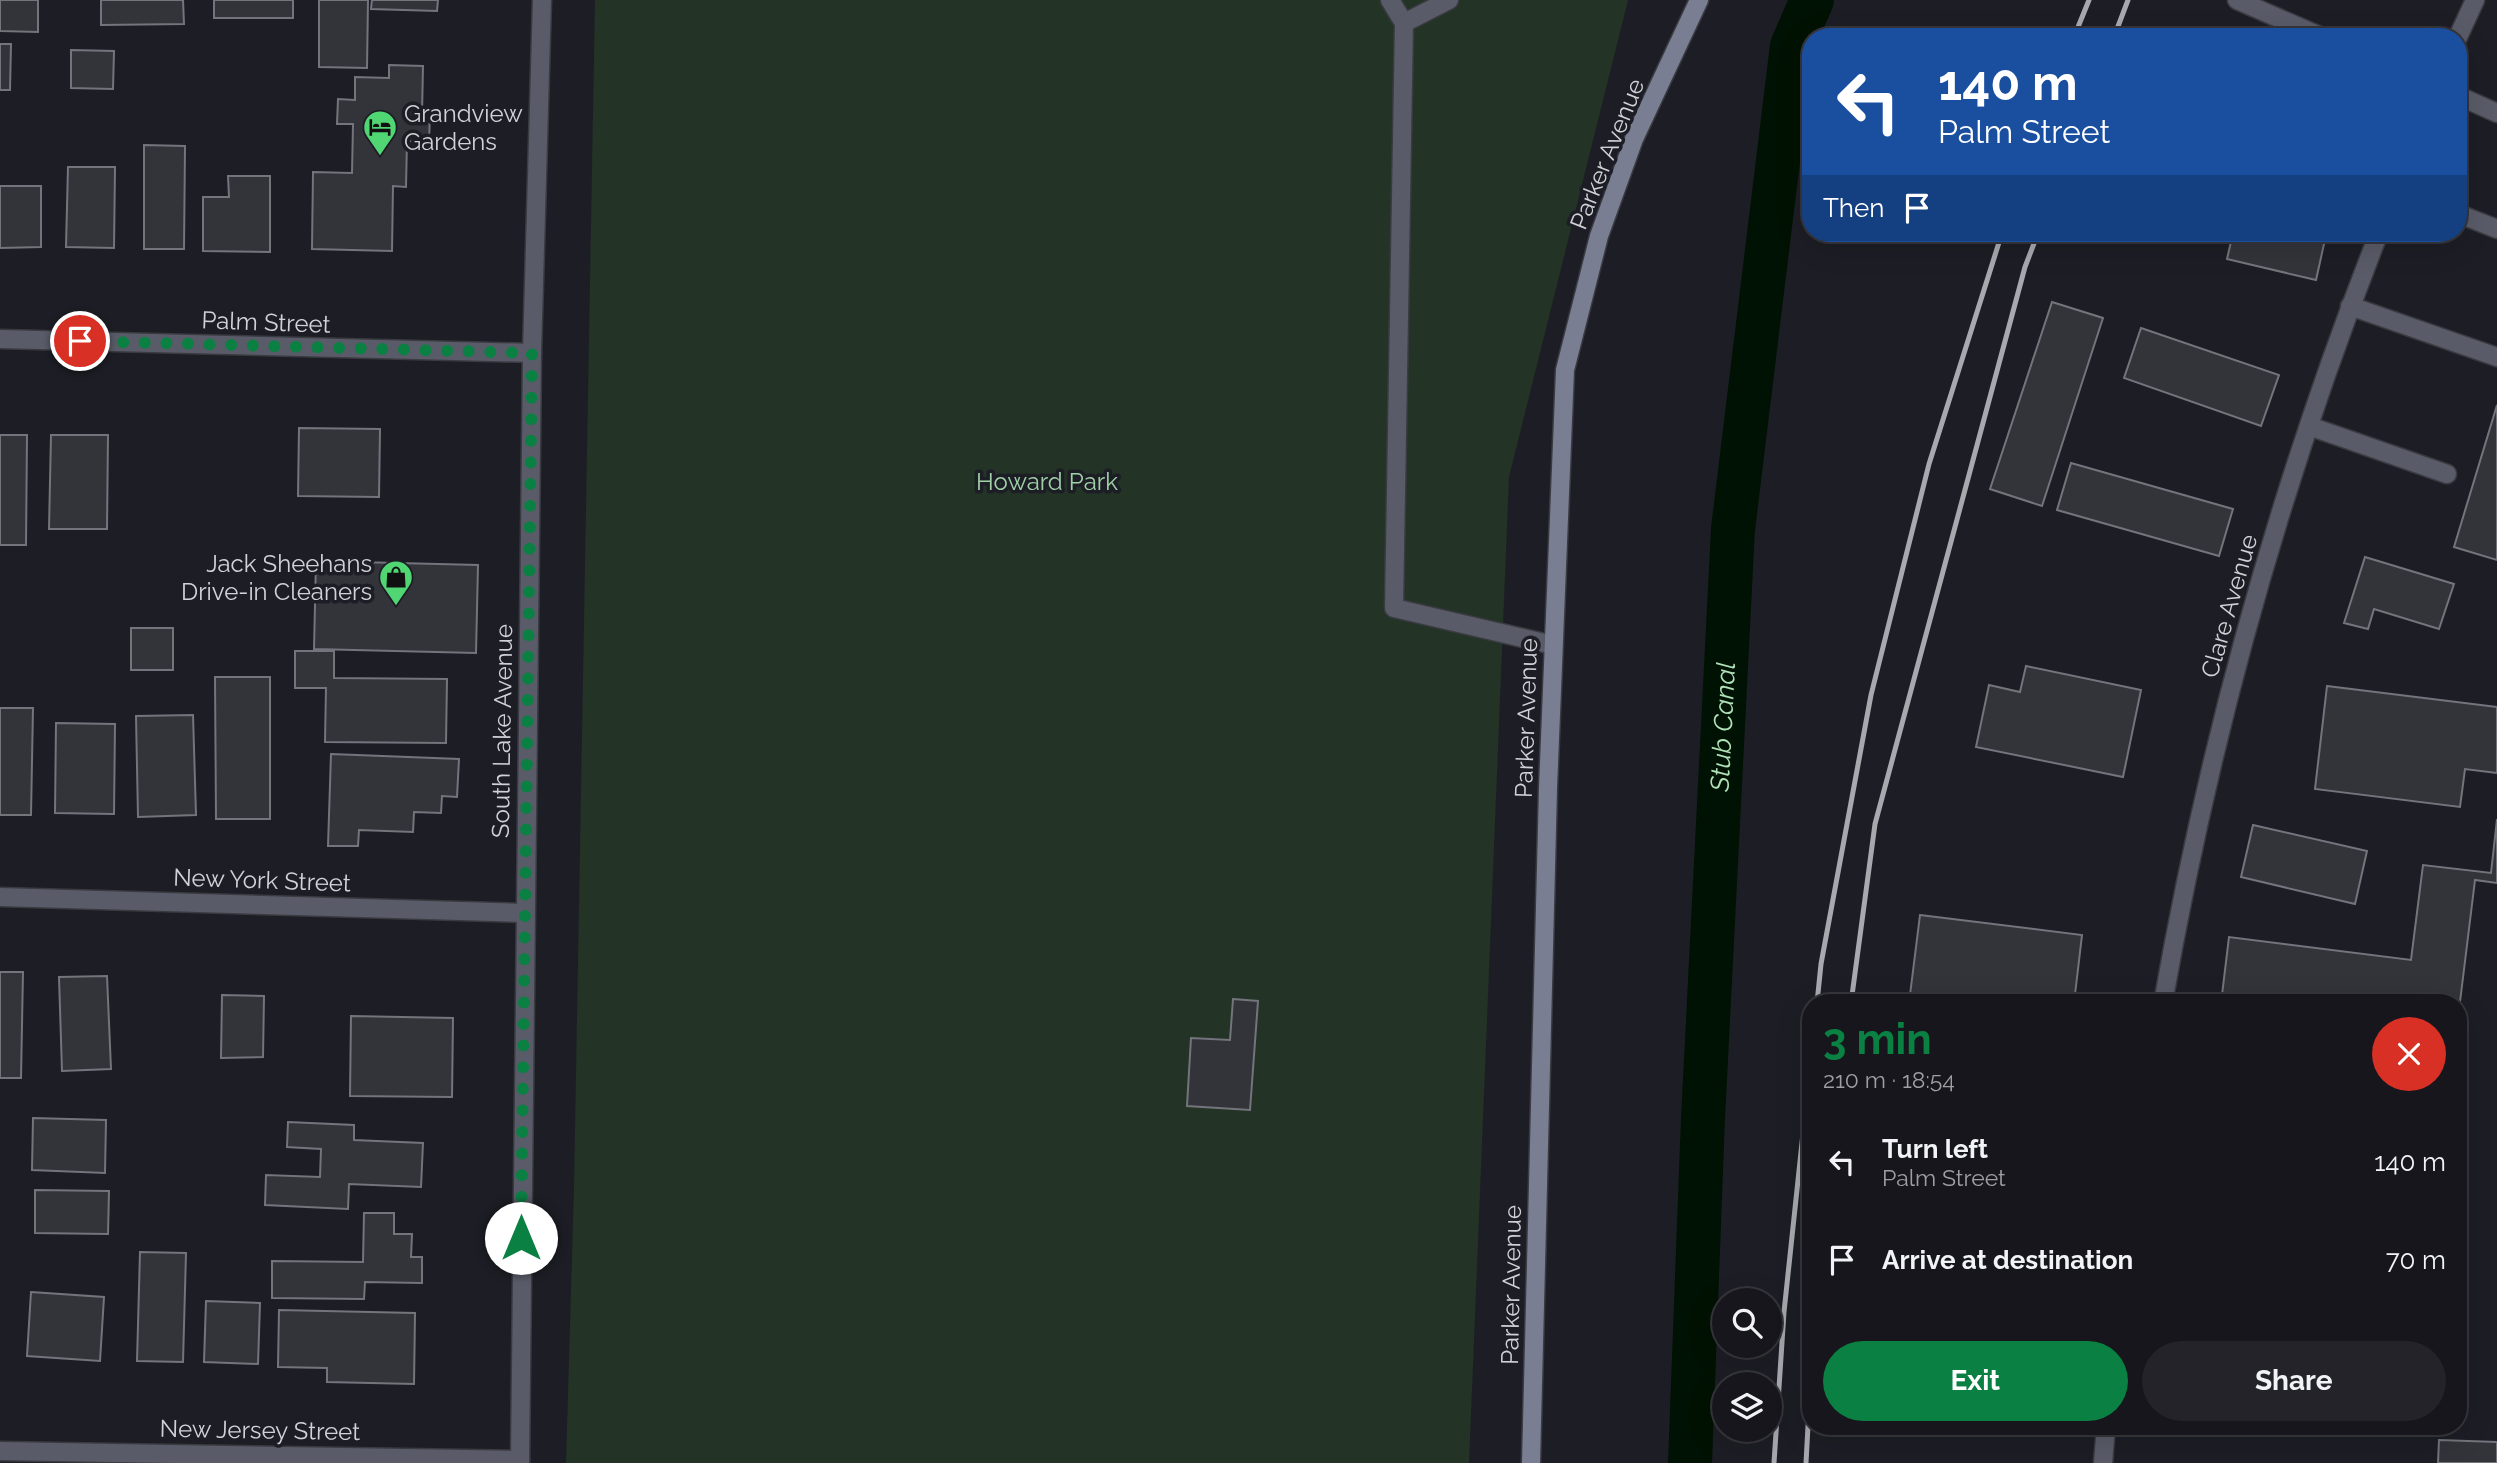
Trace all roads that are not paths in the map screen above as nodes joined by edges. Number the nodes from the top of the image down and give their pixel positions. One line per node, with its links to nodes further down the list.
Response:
1 (542, 0): 17 (street, South Lake Avenue)
2 (1390, 0): 7 (street)
3 (1449, 0): 7 (street)
4 (1699, 0): 21 (street, Parker Avenue)
5 (2237, 0): 8 (street)
6 (2475, 0): 9 (street)
7 (1404, 23): 21 (street)
8 (2301, 28)
9 (2462, 28)
10 (2467, 100): 11 (street)
11 (2497, 113)
12 (2467, 217): 13 (street)
13 (2497, 229)
14 (2375, 242): 15 (street, Clare Avenue)
15 (2350, 306): 18 (street); 19 (street, Clare Avenue)
16 (0, 339): 17 (street, Palm Street)
17 (532, 353): 23 (street, South Lake Avenue)
18 (2497, 358)
19 (2309, 426): 20 (street); 24 (street, Clare Avenue)
20 (2447, 474)
21 (1553, 645): 28 (street, Parker Avenue)
22 (0, 897): 23 (street, New York Street)
23 (523, 913): 27 (street, South Lake Avenue)
24 (2165, 994)
25 (2105, 1435): 29 (street)
26 (0, 1451): 27 (street, New Jersey Street)
27 (520, 1462)
28 (1531, 1463)
29 (2103, 1463)

